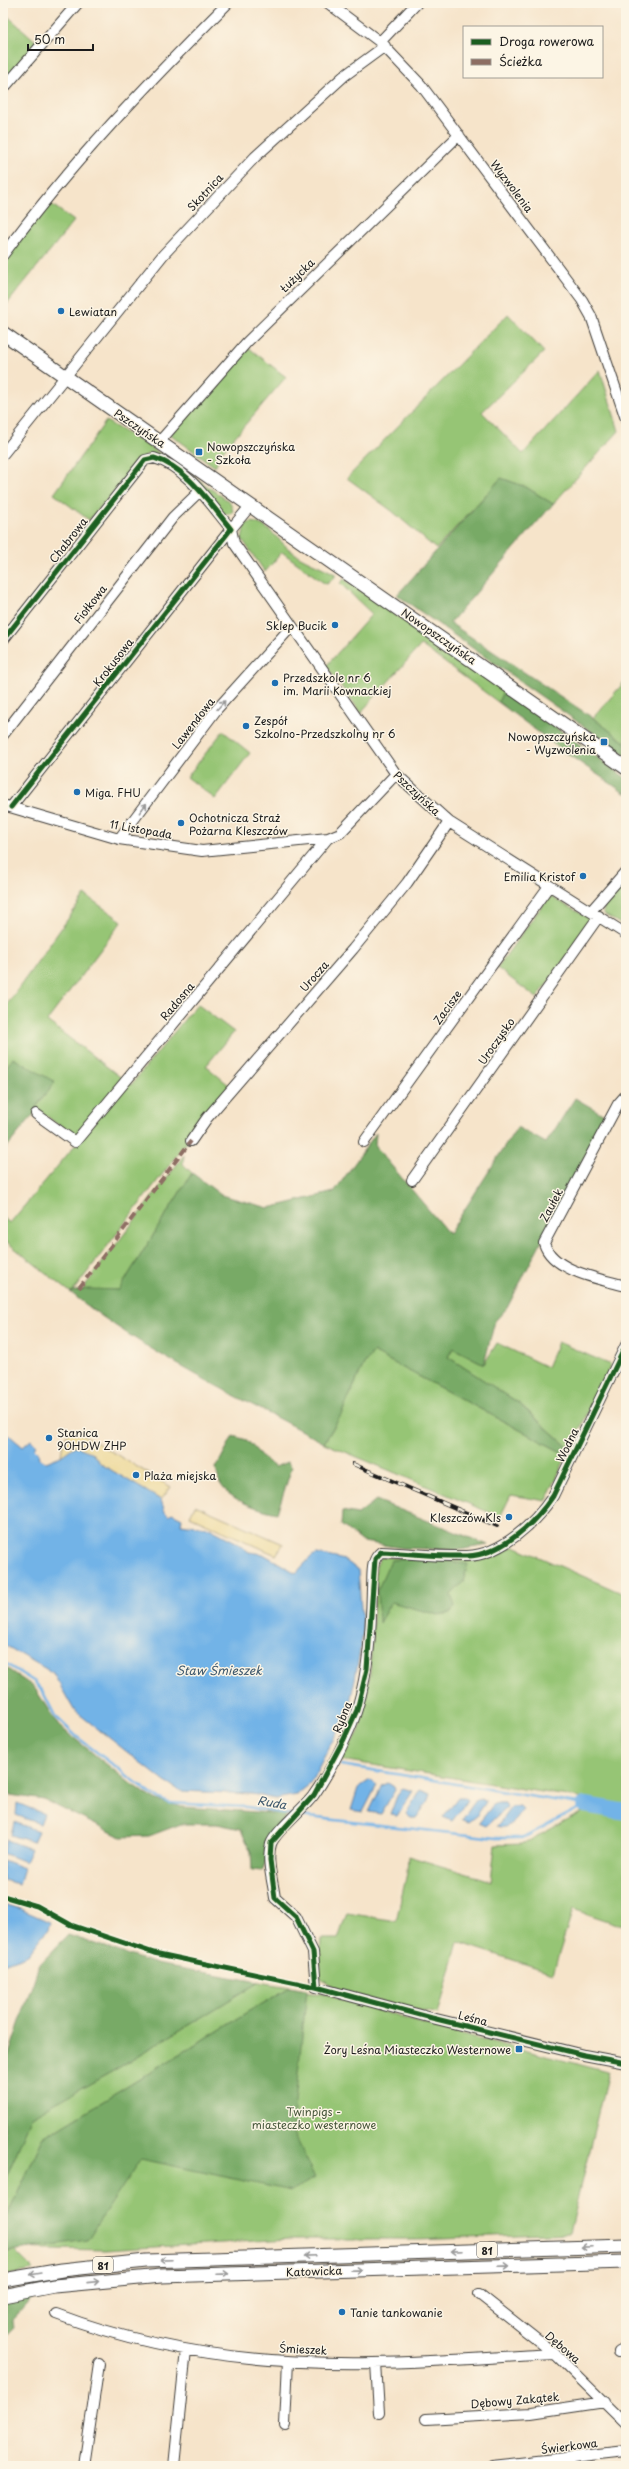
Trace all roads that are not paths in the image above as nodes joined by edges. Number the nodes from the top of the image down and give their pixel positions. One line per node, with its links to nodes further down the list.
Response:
1 (78, 3): 6 (street)
2 (228, 3): 8 (street)
3 (328, 3): 5 (street, Wyzwolenia)
4 (416, 3): 5 (street, Skotnica)
5 (383, 44): 7 (street, Wyzwolenia); 10 (street, Skotnica)
6 (3, 89)
7 (459, 135): 11 (street, Wyzwolenia); 12 (street, Łużycka)
8 (3, 255)
9 (3, 333): 10 (main road, Pszczyńska)
10 (64, 376): 12 (main road, Pszczyńska); 13 (street, Skotnica)
11 (626, 419)
12 (160, 441): 16 (main road, Pszczyńska)
13 (3, 454)
14 (154, 458): 15 (street, Pszczyńska); 19 (street, Chabrowa)
15 (200, 491): 17 (street, Pszczyńska); 20 (street, Fiołkowa)
16 (251, 505): 17 (street); 21 (main road, Nowopszczyńska)
17 (230, 529): 18 (street, Pszczyńska); 23 (street, Krokusowa)
18 (292, 626): 22 (street, Pszczyńska); 26 (street, Lawendowa, one-way to 18)
19 (3, 640)
20 (3, 734)
21 (626, 768)
22 (396, 774): 24 (street, Pszczyńska); 25 (street, 11 Listopada)
23 (7, 806): 26 (street, 11 Listopada)
24 (449, 822): 28 (street, Pszczyńska); 33 (street, Urocza)
25 (328, 838): 26 (street, 11 Listopada); 32 (street, Radosna)
26 (119, 839)
27 (626, 871): 29 (street)
28 (549, 886): 29 (street, Pszczyńska); 34 (street, Zacisze)
29 (595, 914): 30 (street, Pszczyńska); 35 (street, Uroczysko)
30 (626, 934)
31 (626, 1095): 36 (street, Zaułek)
32 (36, 1114)
33 (191, 1141)
34 (364, 1142)
35 (412, 1180)
36 (626, 1286)
37 (626, 1345): 38 (street, Wodna)
38 (509, 1540): 39 (street, Rybna)
39 (316, 1987): 40 (street, Leśna)
40 (626, 2063)
41 (626, 2246): 43 (main road, Katowicka / 81, one-way to 43)
42 (626, 2262): 45 (main road, Katowicka / 81, one-way to 42)
43 (3, 2280)
44 (479, 2294): 48 (street, Dębowa)
45 (3, 2296)
46 (56, 2314): 47 (street, Śmieszek)
47 (186, 2350): 49 (street, Śmieszek); 59 (street)
48 (555, 2354): 50 (street, Śmieszek); 52 (street, Dębowa)
49 (288, 2362): 50 (street, Śmieszek); 56 (street)
50 (376, 2363): 53 (street)
51 (99, 2364): 58 (street)
52 (605, 2402): 54 (street, Dębowy Zakątek); 55 (street, Dębowa)
53 (379, 2413)
54 (426, 2419)
55 (626, 2424)
56 (285, 2425)
57 (626, 2451): 60 (street, Świerkowa)
58 (84, 2466)
59 (174, 2466)
60 (492, 2466)

